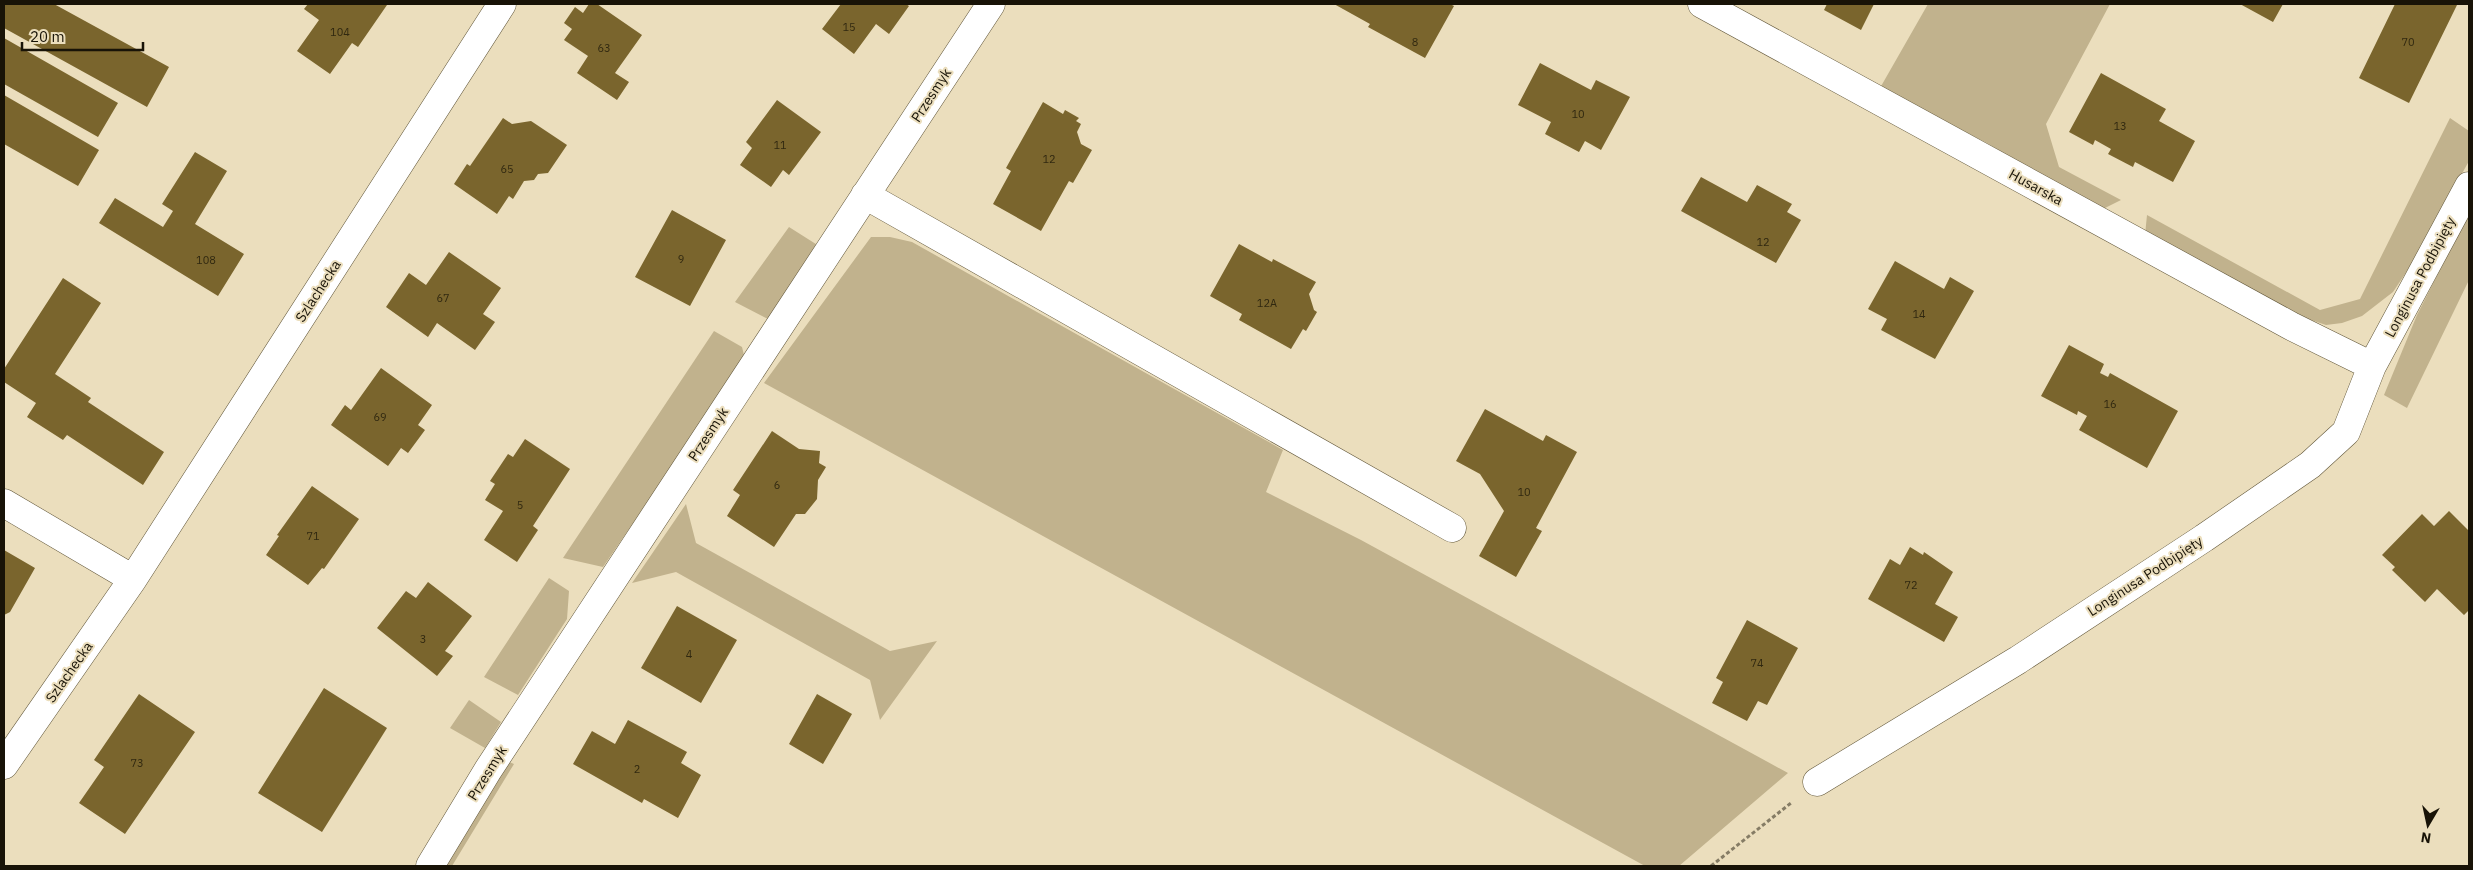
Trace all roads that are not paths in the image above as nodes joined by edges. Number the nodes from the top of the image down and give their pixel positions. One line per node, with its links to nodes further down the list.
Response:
1 (502, 4): 9 (street, Szlachecka)
2 (991, 4): 5 (street, Przesmyk)
3 (1702, 4): 6 (street, Husarska)
4 (2469, 186): 6 (street, Longinusa Podbipięty)
5 (864, 195): 8 (street); 12 (street, Przesmyk)
6 (2372, 366): 11 (street, Longinusa Podbipięty)
7 (4, 503): 9 (street)
8 (1452, 528)
9 (133, 579): 10 (street, Szlachecka)
10 (4, 765)
11 (1817, 782)
12 (430, 866)

